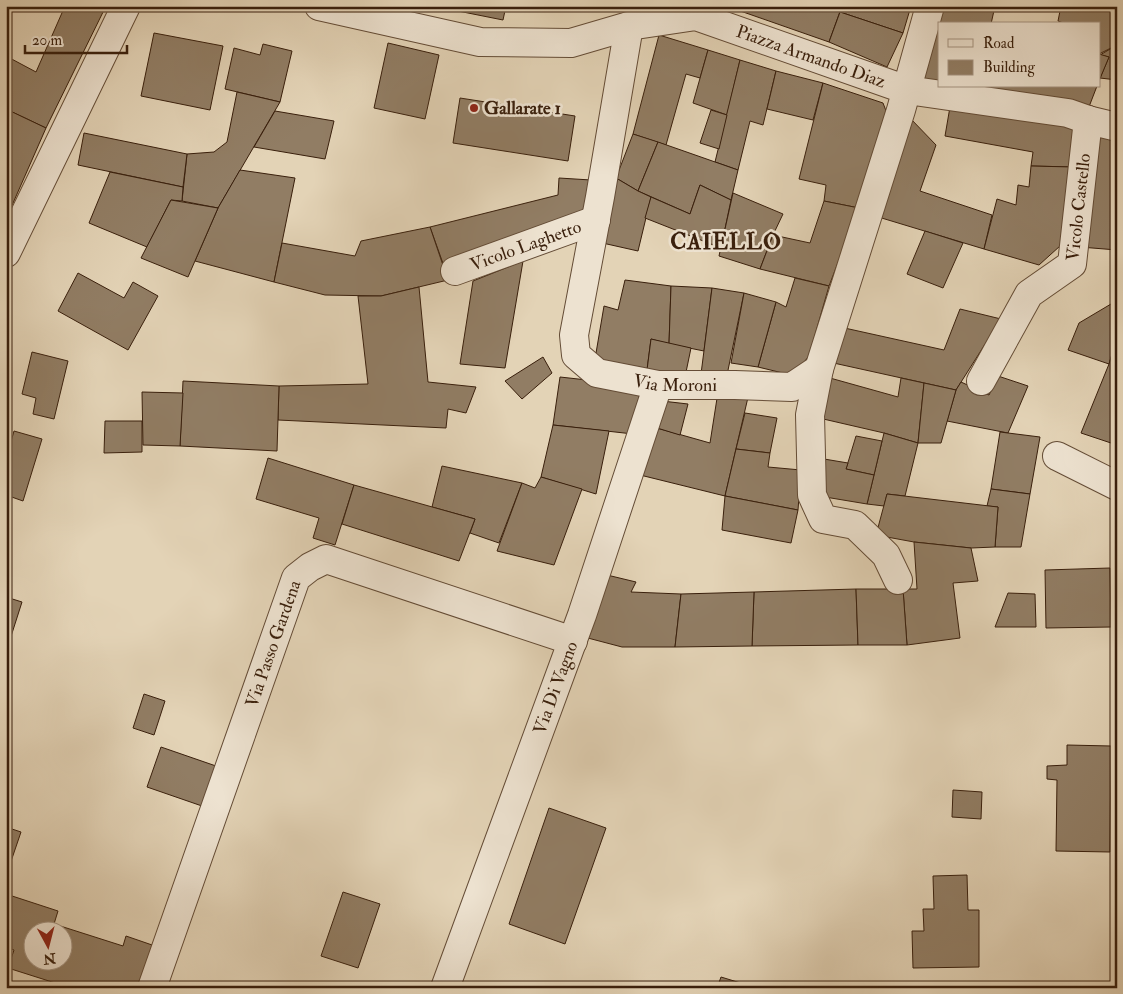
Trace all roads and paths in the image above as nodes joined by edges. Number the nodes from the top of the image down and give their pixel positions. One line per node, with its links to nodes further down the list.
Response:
1 (126, 6): 9 (street)
2 (319, 6): 4 (street, Piazza Armando Diaz)
3 (930, 6): 5 (street)
4 (628, 26): 5 (street, Piazza Armando Diaz); 8 (street, Via Moroni)
5 (908, 90): 6 (street, Piazza Armando Diaz); 11 (street)
6 (1088, 120): 7 (street, Piazza Armando Diaz); 12 (street, Vicolo Castello)
7 (1117, 127)
8 (596, 220): 10 (street, Vicolo Laghetto); 13 (street, Via Moroni)
9 (6, 253)
10 (455, 271)
11 (819, 369): 13 (street, Via Moroni); 16 (street)
12 (981, 381)
13 (658, 385): 17 (street, Via Di Vagno)
14 (1058, 456): 15 (street)
15 (1117, 486)
16 (898, 580)
17 (573, 641): 18 (street, Via Passo Gardena); 19 (street, Via Di Vagno)
18 (152, 988)
19 (446, 988)

